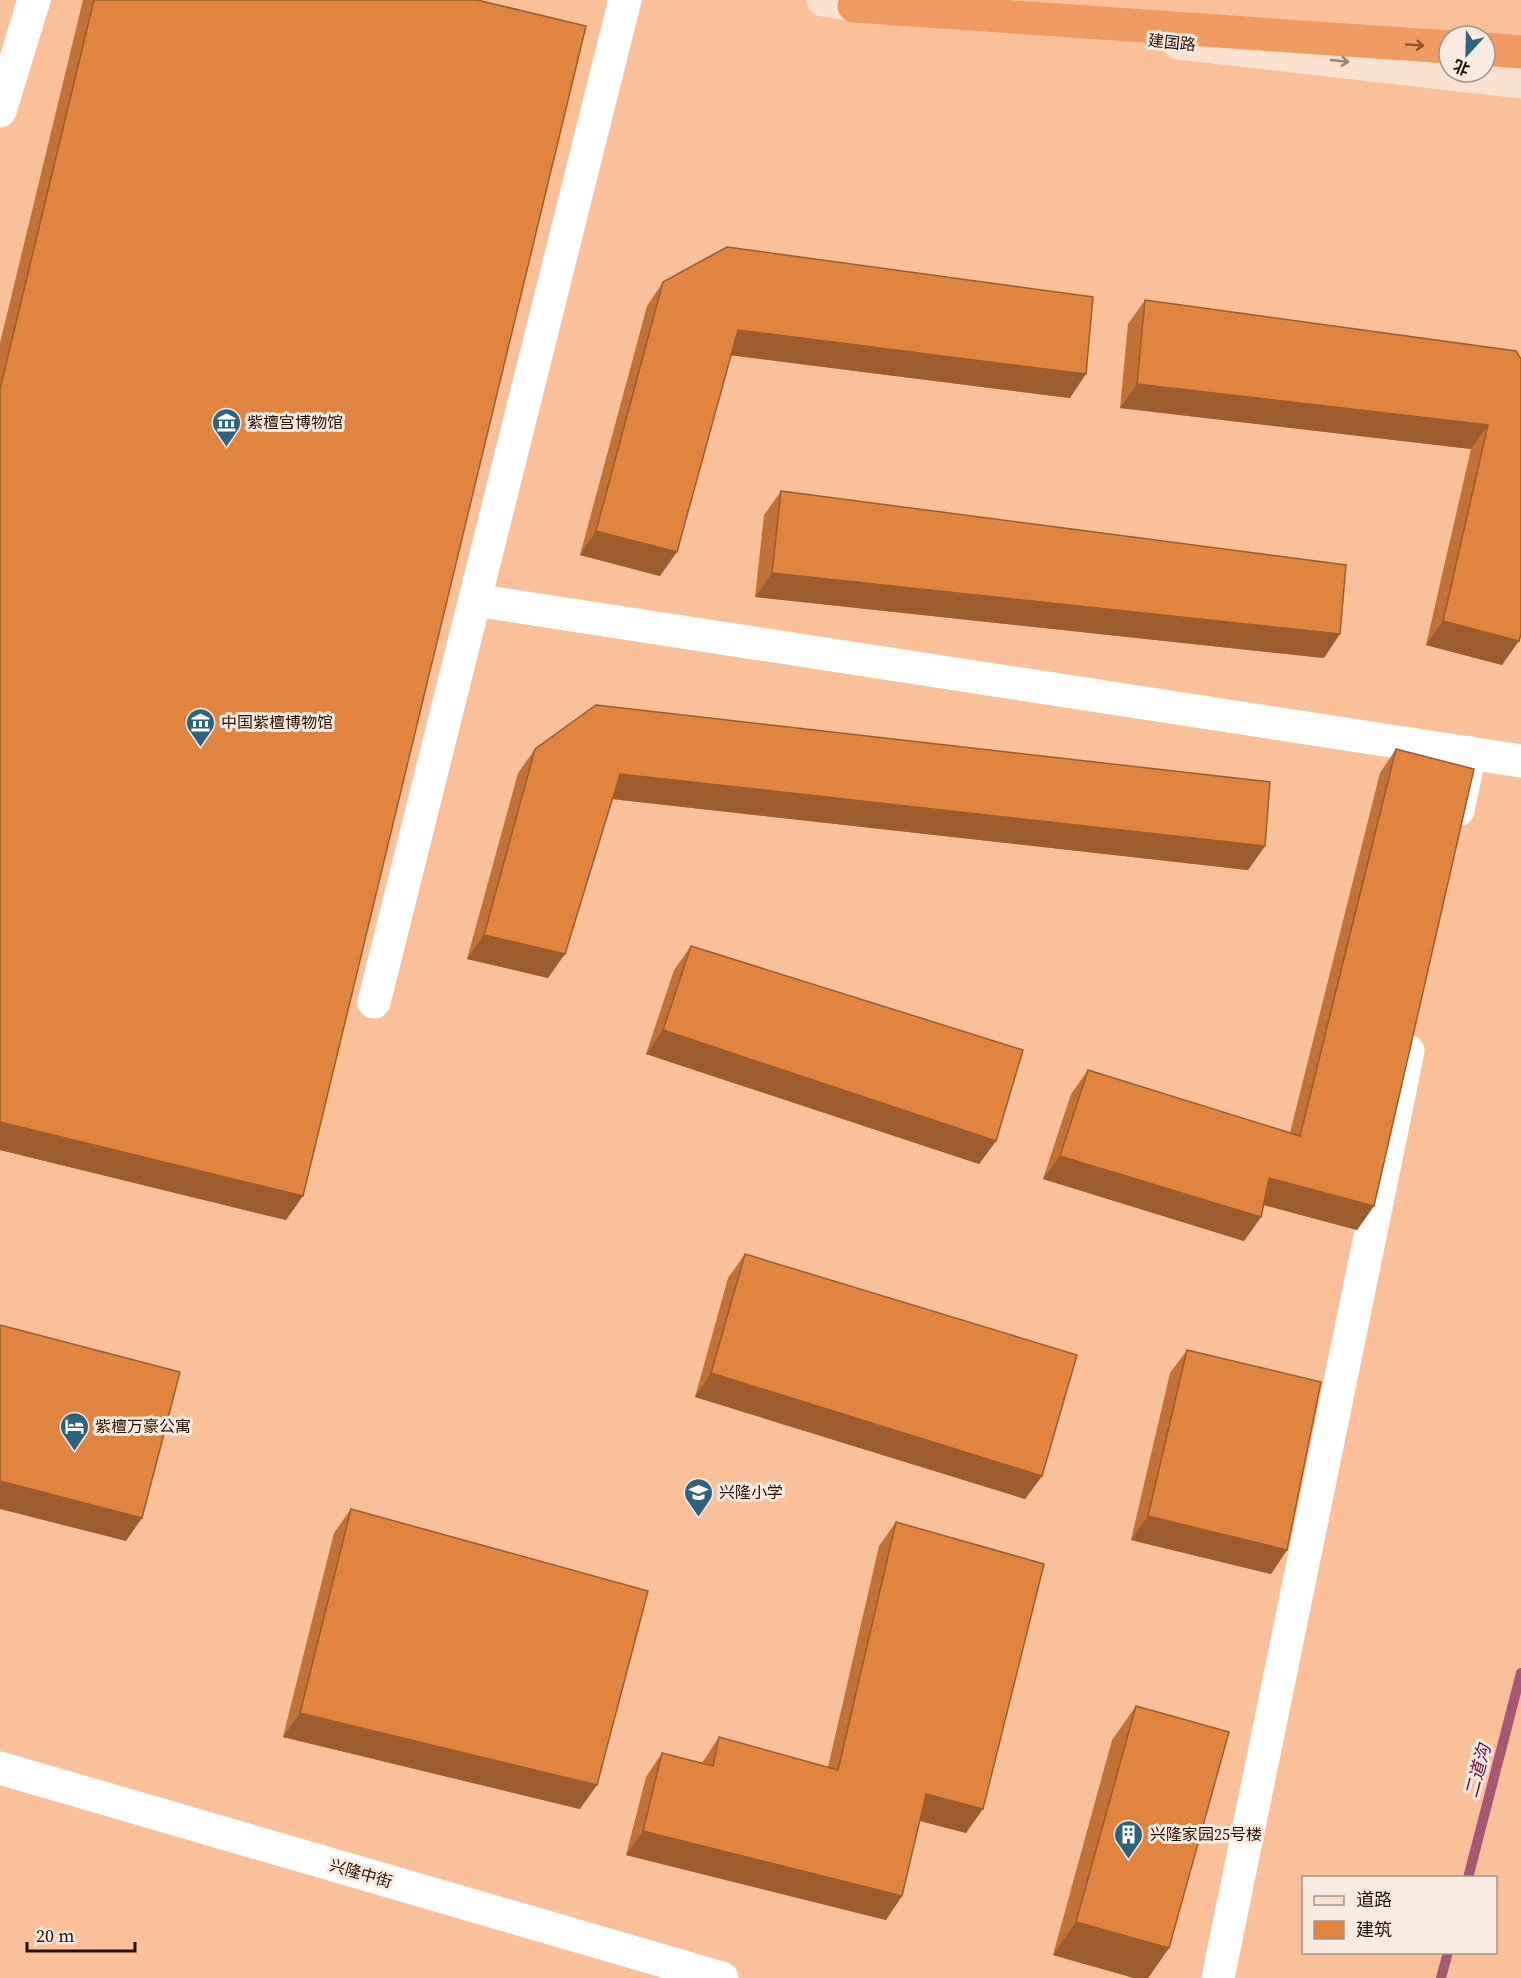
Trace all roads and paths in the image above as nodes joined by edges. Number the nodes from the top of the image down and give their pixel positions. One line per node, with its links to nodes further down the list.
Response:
1 (34, 0): 8 (street)
2 (625, 0): 9 (street)
3 (839, 3): 4 (highway, one-way to 4); 7 (main road, 建国路, one-way to 7)
4 (1437, 46)
5 (1497, 50): 6 (highway)
6 (1521, 52)
7 (1521, 82)
8 (0, 111)
9 (475, 600): 10 (street); 13 (street)
10 (1470, 753): 11 (street); 12 (street)
11 (1521, 761)
12 (1453, 835)
13 (374, 1002)
14 (1414, 1022): 17 (street)
15 (0, 1768): 16 (street, 兴隆中街)
16 (722, 1978)
17 (1218, 1978)

